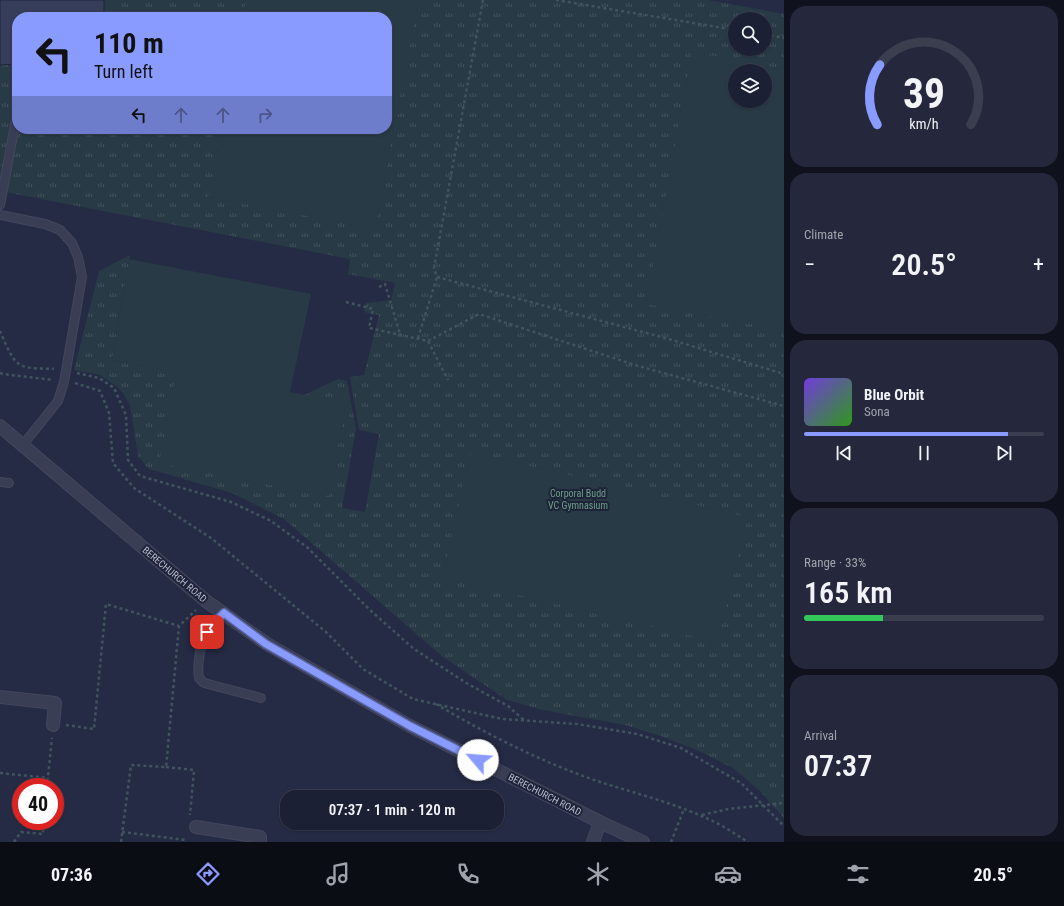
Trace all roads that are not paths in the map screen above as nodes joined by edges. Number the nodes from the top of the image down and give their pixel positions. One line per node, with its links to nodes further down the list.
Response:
1 (13, 134): 2 (lane)
2 (0, 205)
3 (0, 215): 5 (lane)
4 (0, 426): 5 (street, BERECHURCH ROAD)
5 (22, 446): 8 (street, BERECHURCH ROAD)
6 (0, 482): 7 (lane)
7 (9, 483)
8 (224, 613): 10 (lane); 12 (street, BERECHURCH ROAD)
9 (0, 697): 11 (street)
10 (261, 698)
11 (54, 725)
12 (600, 822): 15 (street); 16 (street, BERECHURCH ROAD)
13 (196, 827): 14 (street)
14 (260, 842)
15 (593, 842)
16 (644, 842)

